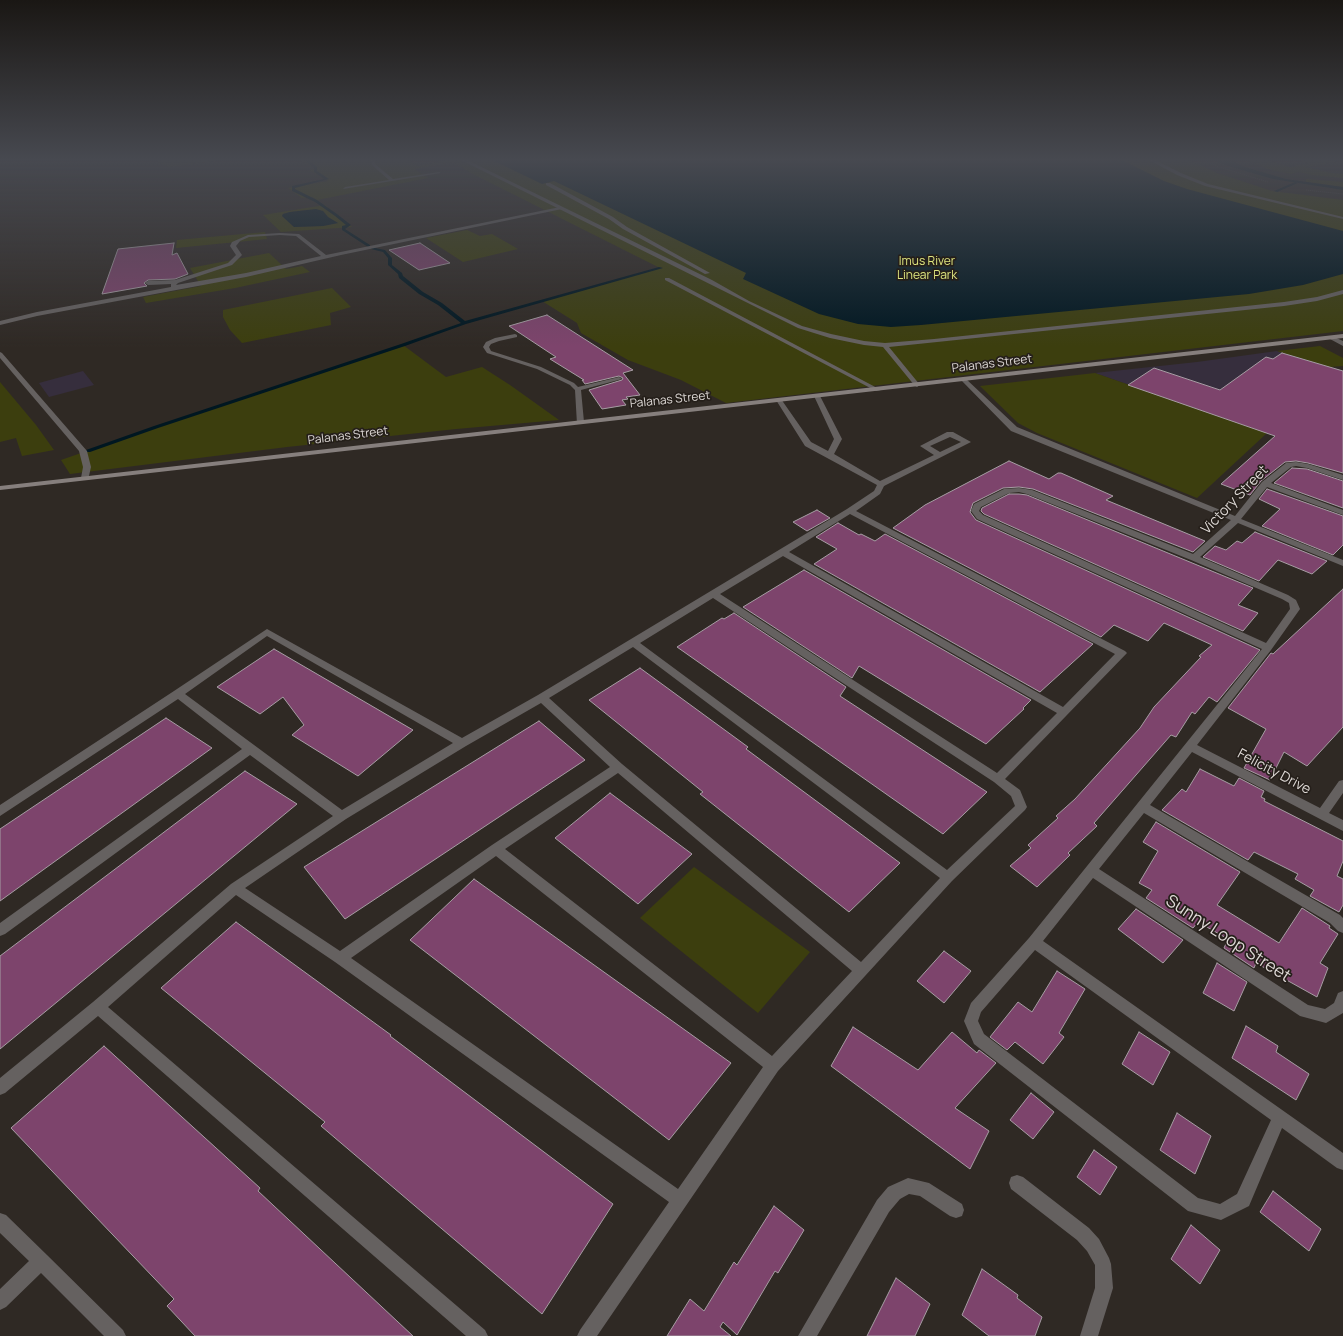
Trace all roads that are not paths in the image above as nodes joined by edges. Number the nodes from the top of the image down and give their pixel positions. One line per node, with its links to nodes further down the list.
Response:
1 (491, 222): 6 (street)
2 (589, 222): 8 (street)
3 (608, 222): 5 (street)
4 (617, 222): 5 (street)
5 (625, 228): 8 (street)
6 (325, 257): 9 (street); 11 (street)
7 (667, 279): 24 (street)
8 (710, 281): 18 (street)
9 (176, 282): 10 (street); 11 (street)
10 (148, 283)
11 (175, 289): 13 (street)
12 (1343, 292): 18 (street)
13 (0, 323)
14 (515, 336): 23 (street)
15 (1343, 336): 16 (main road, Palanas Street)
16 (1332, 338): 17 (street); 21 (main road, Palanas Street)
17 (1343, 344)
18 (885, 345): 22 (street)
19 (0, 354): 30 (street)
20 (619, 379): 23 (street)
21 (964, 379): 22 (main road, Palanas Street); 37 (street)
22 (917, 385): 24 (main road, Palanas Street)
23 (577, 389): 27 (street)
24 (878, 390): 25 (main road, Palanas Street)
25 (818, 396): 26 (main road, Palanas Street); 28 (street)
26 (779, 400): 27 (main road, Palanas Street); 28 (street)
27 (580, 422): 30 (main road, Palanas Street)
28 (830, 454): 32 (street)
29 (940, 455): 29 (street); 32 (street)
30 (85, 478): 34 (main road, Palanas Street)
31 (1343, 478): 33 (street, Victory Street)
32 (881, 484): 35 (street)
33 (1265, 484): 36 (street); 37 (street, Victory Street)
34 (0, 488)
35 (850, 511): 38 (street); 46 (street)
36 (1343, 513)
37 (1236, 520): 39 (street, Victory Street); 40 (street)
38 (783, 552): 41 (street); 46 (street)
39 (1194, 558): 43 (street); 43 (street)
40 (1343, 563)
41 (713, 594): 42 (street); 51 (street)
42 (633, 643): 45 (street); 60 (street)
43 (1268, 648): 48 (street)
44 (178, 694): 47 (street); 49 (street); 54 (street)
45 (542, 698): 47 (street); 50 (street)
46 (1063, 712): 51 (street)
47 (462, 743): 56 (street)
48 (1190, 746): 53 (street); 55 (street, Felicity Drive)
49 (250, 749): 56 (street); 63 (street)
50 (618, 767): 58 (street); 66 (street)
51 (998, 779): 60 (street)
52 (1343, 784): 55 (street)
53 (1142, 806): 59 (street); 62 (street)
54 (0, 811)
55 (1322, 814): 57 (street, Felicity Drive)
56 (342, 816): 61 (street)
57 (1343, 826)
58 (496, 849): 65 (street); 69 (street)
59 (1092, 870): 64 (street); 67 (street, Sunny Loop Street)
60 (948, 877): 66 (street)
61 (235, 888): 65 (street); 68 (street)
62 (1343, 927)
63 (0, 930)
64 (1034, 942): 71 (street); 71 (street)
65 (340, 958): 74 (street)
66 (861, 970): 69 (street)
67 (1343, 998)
68 (98, 1007): 70 (street); 80 (street)
69 (773, 1066): 74 (street)
70 (0, 1088)
71 (1280, 1116): 72 (street)
72 (1343, 1162)
73 (1017, 1183): 83 (street)
74 (680, 1200): 81 (street)
75 (956, 1210): 82 (street)
76 (0, 1221): 77 (street)
77 (41, 1261): 78 (street); 79 (street)
78 (0, 1301)
79 (117, 1336)
80 (479, 1336)
81 (586, 1336)
82 (806, 1336)
83 (1090, 1336)

